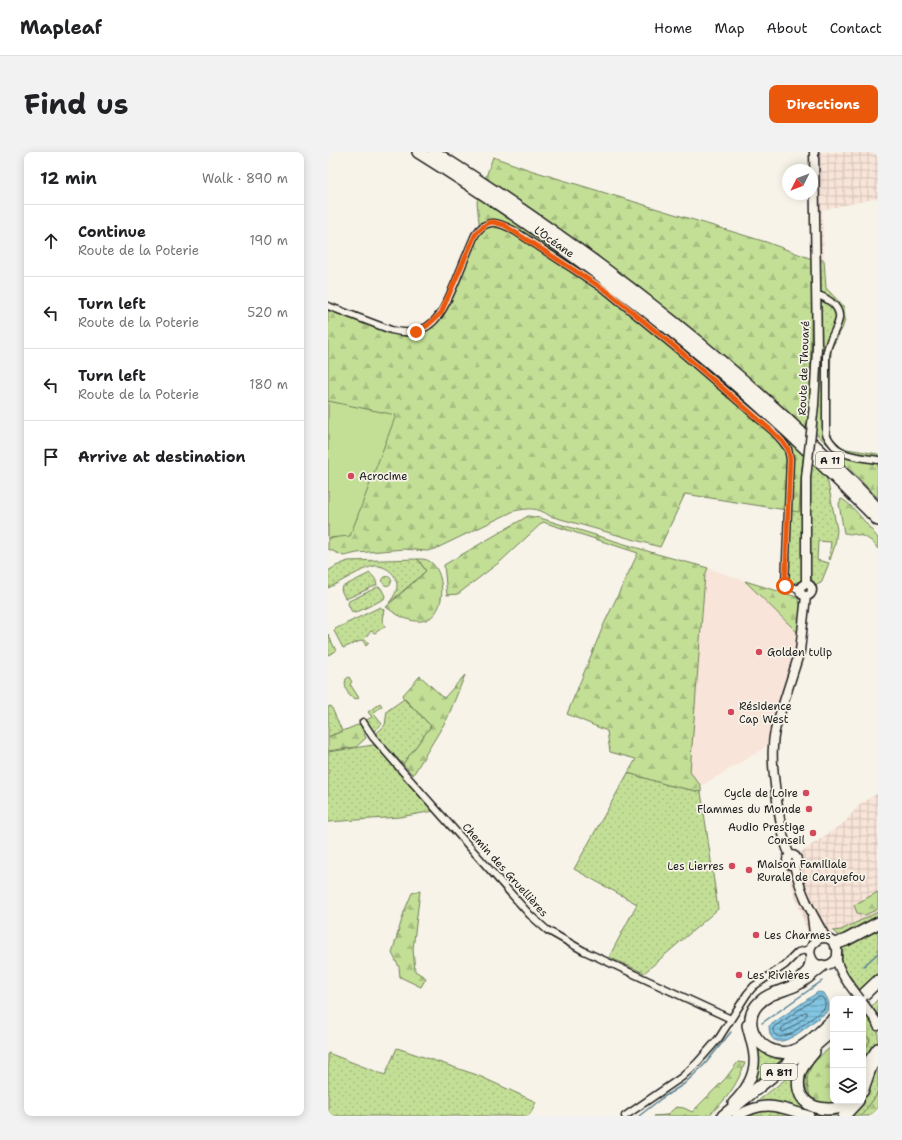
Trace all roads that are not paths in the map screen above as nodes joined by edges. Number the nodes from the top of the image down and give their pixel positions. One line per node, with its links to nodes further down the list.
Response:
1 (418, 152): 7 (highway, L’Océane / A 11)
2 (434, 152): 8 (highway, L’Océane / A 11)
3 (814, 152): 4 (main road, Route de Thouaré)
4 (817, 295): 6 (street); 11 (main road, Route de Thouaré, bridge)
5 (328, 306): 11 (street)
6 (878, 460)
7 (859, 501): 9 (highway, L’Océane / A 11); 10 (highway)
8 (878, 509)
9 (878, 520)
10 (878, 528)
11 (803, 586): 13 (main road)
12 (363, 722): 26 (street, Chemin des Gruellières)
13 (811, 912): 15 (main road); 16 (main road)
14 (878, 923): 15 (highway)
15 (831, 941): 16 (main road); 17 (main road)
16 (812, 949): 18 (main road); 26 (street); 39 (main road)
17 (837, 957): 18 (main road); 19 (main road)
18 (824, 966): 19 (main road); 28 (highway)
19 (842, 975): 22 (main road, bridge)
20 (878, 981): 23 (highway)
21 (878, 987): 24 (highway)
22 (858, 996)
23 (863, 996)
24 (866, 1000)
25 (866, 1007): 27 (main road)
26 (731, 1019): 38 (street)
27 (876, 1022)
28 (830, 1023)
29 (830, 1027): 40 (highway, A 811)
30 (831, 1032): 31 (highway, A 811)
31 (825, 1038): 36 (highway); 41 (highway, A 811)
32 (878, 1049): 34 (highway)
33 (878, 1060): 35 (main road)
34 (866, 1069)
35 (866, 1083)
36 (852, 1104)
37 (856, 1104): 44 (main road)
38 (626, 1116)
39 (718, 1116)
40 (723, 1116)
41 (728, 1116)
42 (737, 1116): 43 (main road)
43 (809, 1116)
44 (843, 1116)

